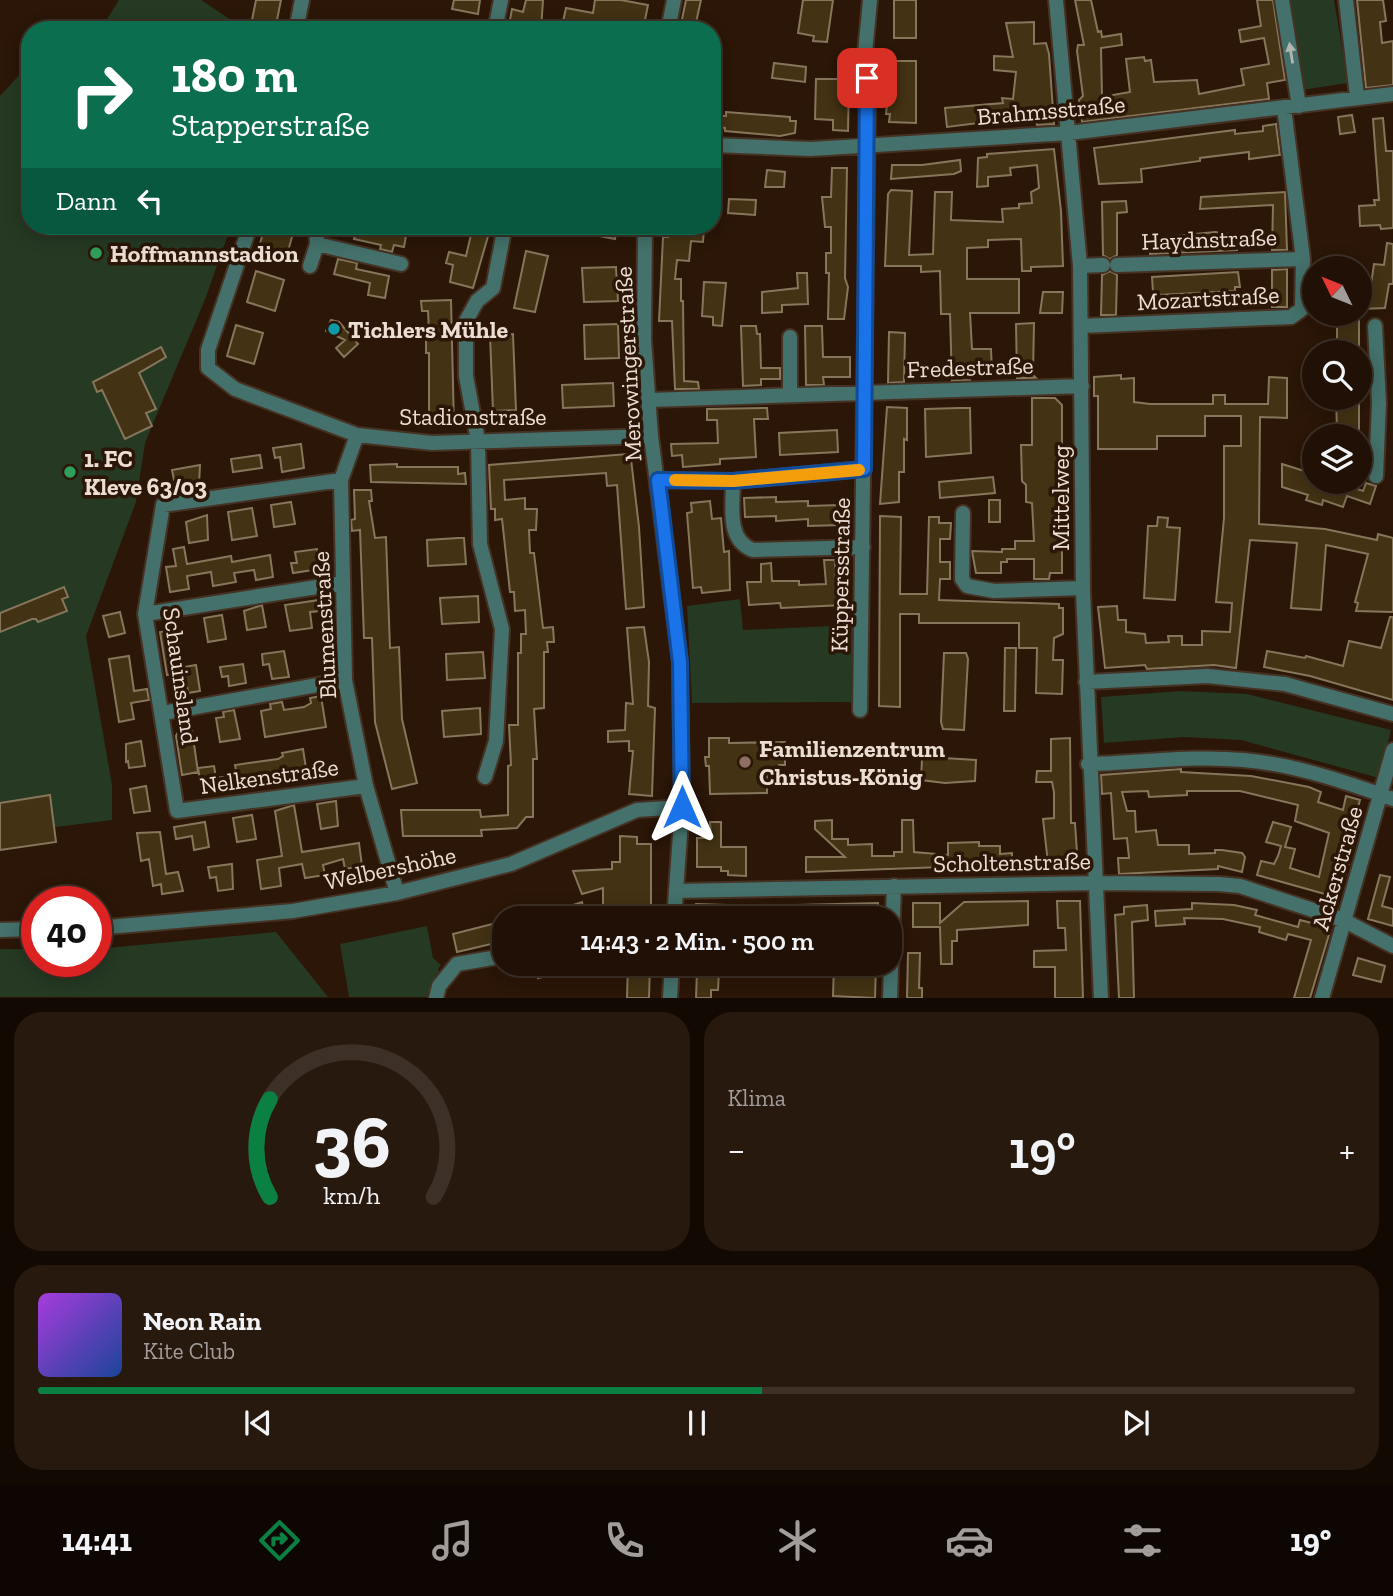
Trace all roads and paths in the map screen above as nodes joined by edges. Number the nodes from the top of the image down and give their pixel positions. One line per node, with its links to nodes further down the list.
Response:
1 (302, 0): 8 (street)
2 (501, 0): 9 (street)
3 (674, 0): 10 (street)
4 (870, 0): 17 (street, Küppersstraße)
5 (1056, 0): 15 (street, Mittelweg)
6 (1282, 0): 13 (street, one-way to 6)
7 (1346, 0): 12 (street)
8 (298, 21)
9 (497, 21)
10 (670, 21)
11 (1393, 94): 12 (street, Brahmsstraße)
12 (1357, 97): 13 (street, Brahmsstraße)
13 (1299, 106): 14 (street, Brahmsstraße)
14 (1284, 108): 15 (street, Brahmsstraße); 23 (street, Mozartstraße)
15 (1069, 133): 17 (street, Brahmsstraße); 26 (street, Mittelweg)
16 (721, 146): 17 (street, Brahmsstraße)
17 (867, 146): 33 (street, Küppersstraße)
18 (247, 235): 37 (street, Stadionstraße)
19 (316, 235): 22 (street)
20 (503, 235): 39 (street)
21 (645, 235): 35 (street, Merowingerstraße)
22 (317, 244): 25 (street); 27 (street)
23 (1303, 256)
24 (1302, 259): 26 (street, Haydnstraße)
25 (401, 264)
26 (1080, 266): 29 (street, Mittelweg)
27 (310, 267)
28 (1302, 309): 29 (street, Mozartstraße)
29 (1081, 326): 32 (street, Mittelweg)
30 (1375, 326): 36 (street)
31 (790, 337): 34 (street)
32 (1082, 386): 33 (street, Fredestraße); 48 (street, Mittelweg)
33 (864, 393): 34 (street, Fredestraße); 40 (street, Küppersstraße)
34 (790, 394): 35 (street, Fredestraße)
35 (649, 400): 38 (street, Merowingerstraße)
36 (1386, 403): 41 (street)
37 (357, 435): 39 (street, Stadionstraße); 42 (street, Blumenstraße)
38 (651, 436): 39 (street, Stadionstraße); 43 (street, Merowingerstraße)
39 (478, 441): 57 (street)
40 (864, 469): 44 (street); 46 (street, Küppersstraße)
41 (1376, 476)
42 (341, 480): 47 (street, Blumenstraße); 49 (street, Schauinsland)
43 (658, 480): 44 (street); 60 (street, Merowingerstraße)
44 (733, 481): 46 (street)
45 (964, 513): 48 (street)
46 (863, 547): 52 (street, Küppersstraße)
47 (343, 583): 49 (street); 50 (street, Blumenstraße)
48 (1083, 588): 51 (street, Mittelweg)
49 (145, 614): 53 (street, Schauinsland)
50 (345, 680): 53 (street); 58 (street, Blumenstraße)
51 (1086, 682): 54 (street); 56 (street, Mittelweg)
52 (860, 710)
53 (163, 713): 61 (street, Schauinsland)
54 (1393, 713)
55 (1393, 750): 59 (street, Ackerstraße)
56 (1088, 764): 59 (street); 62 (street, Mittelweg)
57 (485, 777)
58 (366, 786): 61 (street, Nelkenstraße); 65 (street, Blumenstraße)
59 (1387, 797): 67 (street, Ackerstraße)
60 (682, 807): 64 (street, Merowingerstraße); 65 (street, Welbershöhe)
61 (177, 811)
62 (1096, 883): 63 (street, Scholtenstraße); 67 (street, Scholtenstraße); 77 (street, Mittelweg)
63 (894, 886): 64 (street, Scholtenstraße); 76 (street)
64 (676, 891): 66 (street, Merowingerstraße)
65 (397, 893): 68 (street, Welbershöhe)
66 (675, 906)
67 (1343, 920): 71 (street, Scholtenstraße); 78 (street, Ackerstraße)
68 (112, 927)
69 (21, 929): 70 (street)
70 (0, 930)
71 (1393, 946)
72 (492, 958): 74 (street)
73 (671, 976): 75 (street)
74 (436, 998)
75 (670, 998)
76 (890, 998)
77 (1101, 998)
78 (1322, 998)

